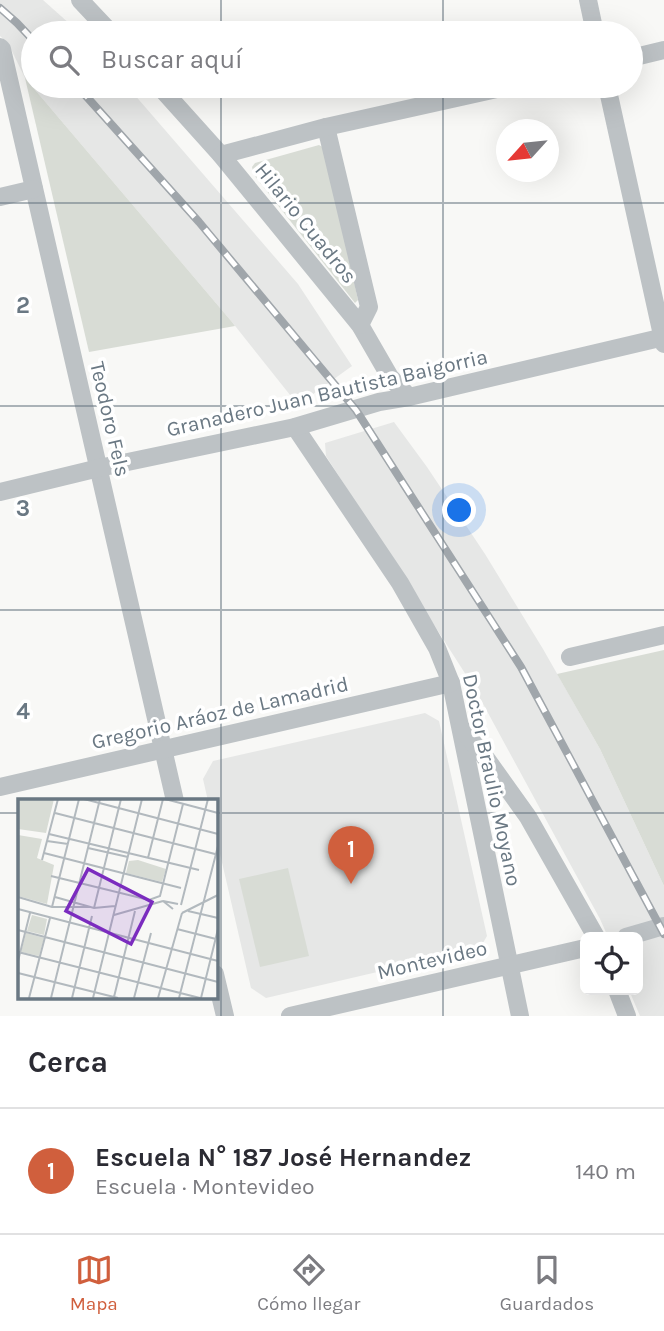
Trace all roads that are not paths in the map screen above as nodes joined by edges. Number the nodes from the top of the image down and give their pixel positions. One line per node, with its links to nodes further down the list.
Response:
1 (80, 0): 3 (street)
2 (588, 0): 4 (street)
3 (100, 21)
4 (593, 21)
5 (0, 47): 13 (street, Teodoro Fels)
6 (664, 50): 7 (street)
7 (643, 55)
8 (170, 98): 12 (street, Hilario Cuadros)
9 (456, 98): 11 (street)
10 (610, 98): 16 (street)
11 (326, 127): 12 (street); 15 (street)
12 (221, 155): 15 (street, Hilario Cuadros)
13 (34, 189): 14 (street); 19 (street, Teodoro Fels)
14 (0, 197)
15 (360, 326): 17 (street, Hilario Cuadros)
16 (663, 339): 17 (street, Granadero Juan Bautista Baigorria)
17 (409, 397): 18 (street, Granadero Juan Bautista Baigorria)
18 (295, 427): 19 (street, Granadero Juan Bautista Baigorria); 23 (street, Doctor Braulio Moyano)
19 (99, 468): 20 (street, Granadero Juan Bautista Baigorria); 25 (street, Teodoro Fels)
20 (0, 492)
21 (664, 635): 22 (street)
22 (570, 657)
23 (451, 684): 24 (street, Doctor Braulio Moyano); 25 (street, Gregorio Aráoz de Lamadrid)
24 (459, 724): 29 (street); 32 (street, Doctor Braulio Moyano)
25 (163, 749): 26 (street, Gregorio Aráoz de Lamadrid); 27 (street, Teodoro Fels)
26 (0, 787)
27 (175, 799)
28 (664, 926): 30 (street)
29 (593, 932)
30 (643, 932)
31 (580, 949): 32 (street, Montevideo)
32 (509, 966): 36 (street, Montevideo); 37 (street, Doctor Braulio Moyano)
33 (217, 982): 35 (street)
34 (619, 995): 38 (street)
35 (225, 1016)
36 (290, 1016)
37 (520, 1016)
38 (627, 1016)

